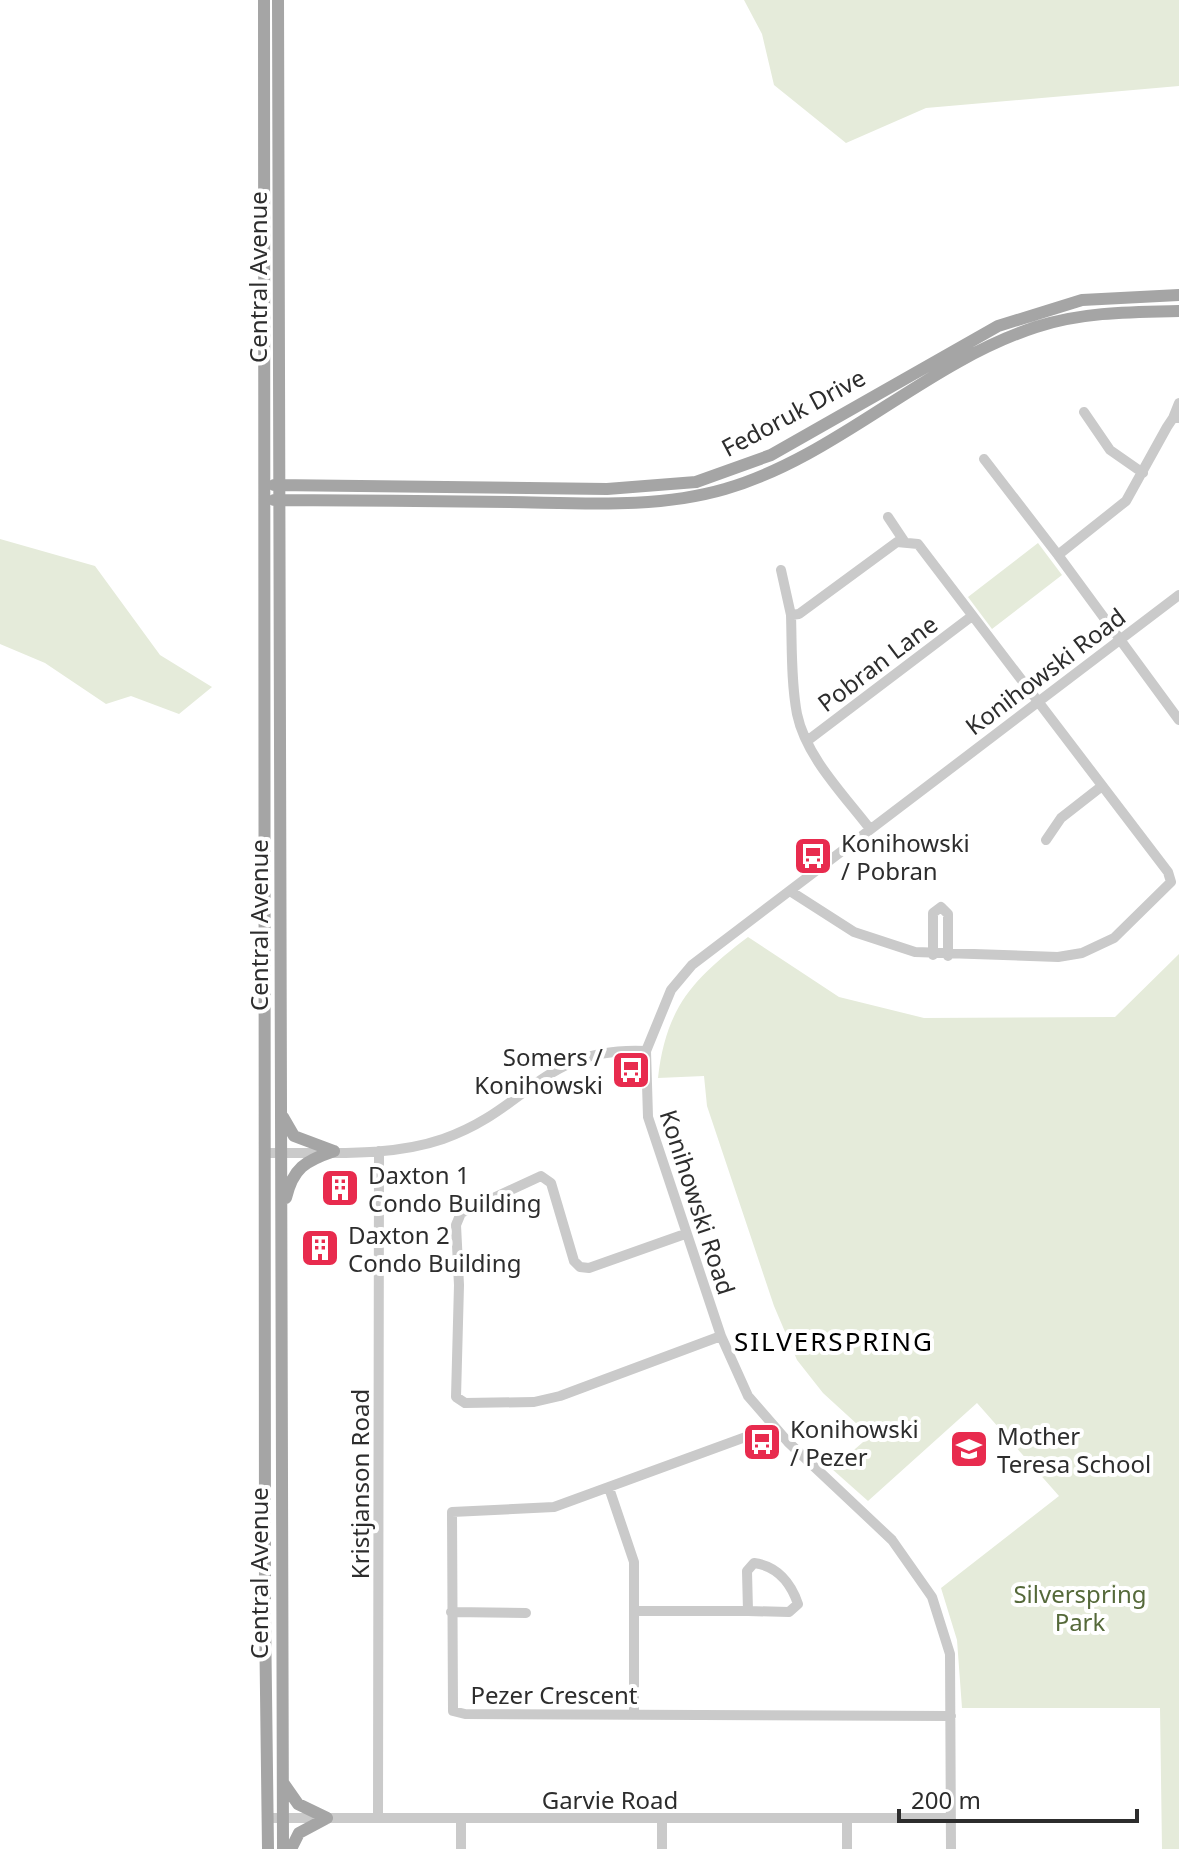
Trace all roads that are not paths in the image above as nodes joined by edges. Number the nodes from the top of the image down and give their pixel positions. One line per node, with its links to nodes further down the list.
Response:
1 (264, 0): 10 (main road, Central Avenue)
2 (278, 0): 11 (main road, Central Avenue)
3 (1179, 295): 11 (main road, Fedoruk Drive)
4 (1179, 311): 13 (main road, Fedoruk Drive)
5 (1179, 403): 7 (street)
6 (1084, 412): 9 (street)
7 (1176, 418): 9 (street)
8 (984, 459): 16 (street)
9 (1143, 473): 16 (street)
10 (265, 485): 11 (main road, Fedoruk Drive); 12 (main road, Central Avenue)
11 (280, 485): 13 (main road, Central Avenue)
12 (265, 500): 13 (main road, Fedoruk Drive); 35 (main road, Central Avenue)
13 (280, 500): 32 (main road, Central Avenue)
14 (888, 517): 15 (street)
15 (904, 541): 19 (street); 20 (street)
16 (1058, 555): 21 (street)
17 (781, 570): 19 (street)
18 (1179, 595): 21 (street, Konihowski Road)
19 (791, 615): 24 (street)
20 (972, 616): 22 (street); 24 (street, Pobran Lane)
21 (1120, 640): 22 (street, Konihowski Road); 23 (street)
22 (1037, 701): 25 (street); 26 (street, Konihowski Road)
23 (1179, 720)
24 (807, 741): 26 (street)
25 (1102, 786): 27 (street); 30 (street)
26 (870, 829): 28 (street, Konihowski Road)
27 (1046, 840)
28 (790, 891): 29 (street); 31 (street, Konihowski Road)
29 (933, 955): 30 (street); 30 (street)
30 (948, 956)
31 (646, 1051): 34 (street); 38 (street, Konihowski Road)
32 (281, 1110): 33 (main road); 36 (main road, Central Avenue)
33 (334, 1151): 34 (street); 36 (street); 37 (main road)
34 (379, 1151): 52 (street, Kristjanson Road)
35 (266, 1153): 36 (street); 49 (main road, Central Avenue)
36 (281, 1153): 37 (main road, Central Avenue)
37 (281, 1221): 48 (main road, Central Avenue)
38 (685, 1234): 39 (street, Konihowski Road); 39 (street)
39 (721, 1336): 40 (street, Konihowski Road)
40 (773, 1427): 41 (street, Pezer Crescent); 47 (street, Konihowski Road)
41 (609, 1488): 42 (street); 44 (street, Pezer Crescent)
42 (635, 1611): 43 (street); 46 (street)
43 (748, 1611): 43 (street)
44 (451, 1612): 45 (street); 46 (street, Pezer Crescent)
45 (526, 1613)
46 (634, 1714): 47 (street, Pezer Crescent)
47 (951, 1716): 55 (street, Konihowski Road)
48 (282, 1781): 50 (main road, Central Avenue); 51 (main road)
49 (268, 1818): 50 (street, Garvie Road); 57 (main road, Central Avenue)
50 (283, 1818): 51 (street, Garvie Road); 58 (main road, Central Avenue)
51 (327, 1818): 52 (street, Garvie Road); 59 (main road)
52 (378, 1818): 53 (street, Garvie Road)
53 (461, 1818): 54 (street, Garvie Road); 60 (street)
54 (662, 1818): 56 (street, Garvie Road); 61 (street)
55 (951, 1818): 56 (street, Garvie Road); 63 (street, Konihowski Road)
56 (847, 1819): 62 (street)
57 (268, 1849)
58 (283, 1849)
59 (291, 1849)
60 (461, 1849)
61 (662, 1849)
62 (847, 1849)
63 (951, 1849)

